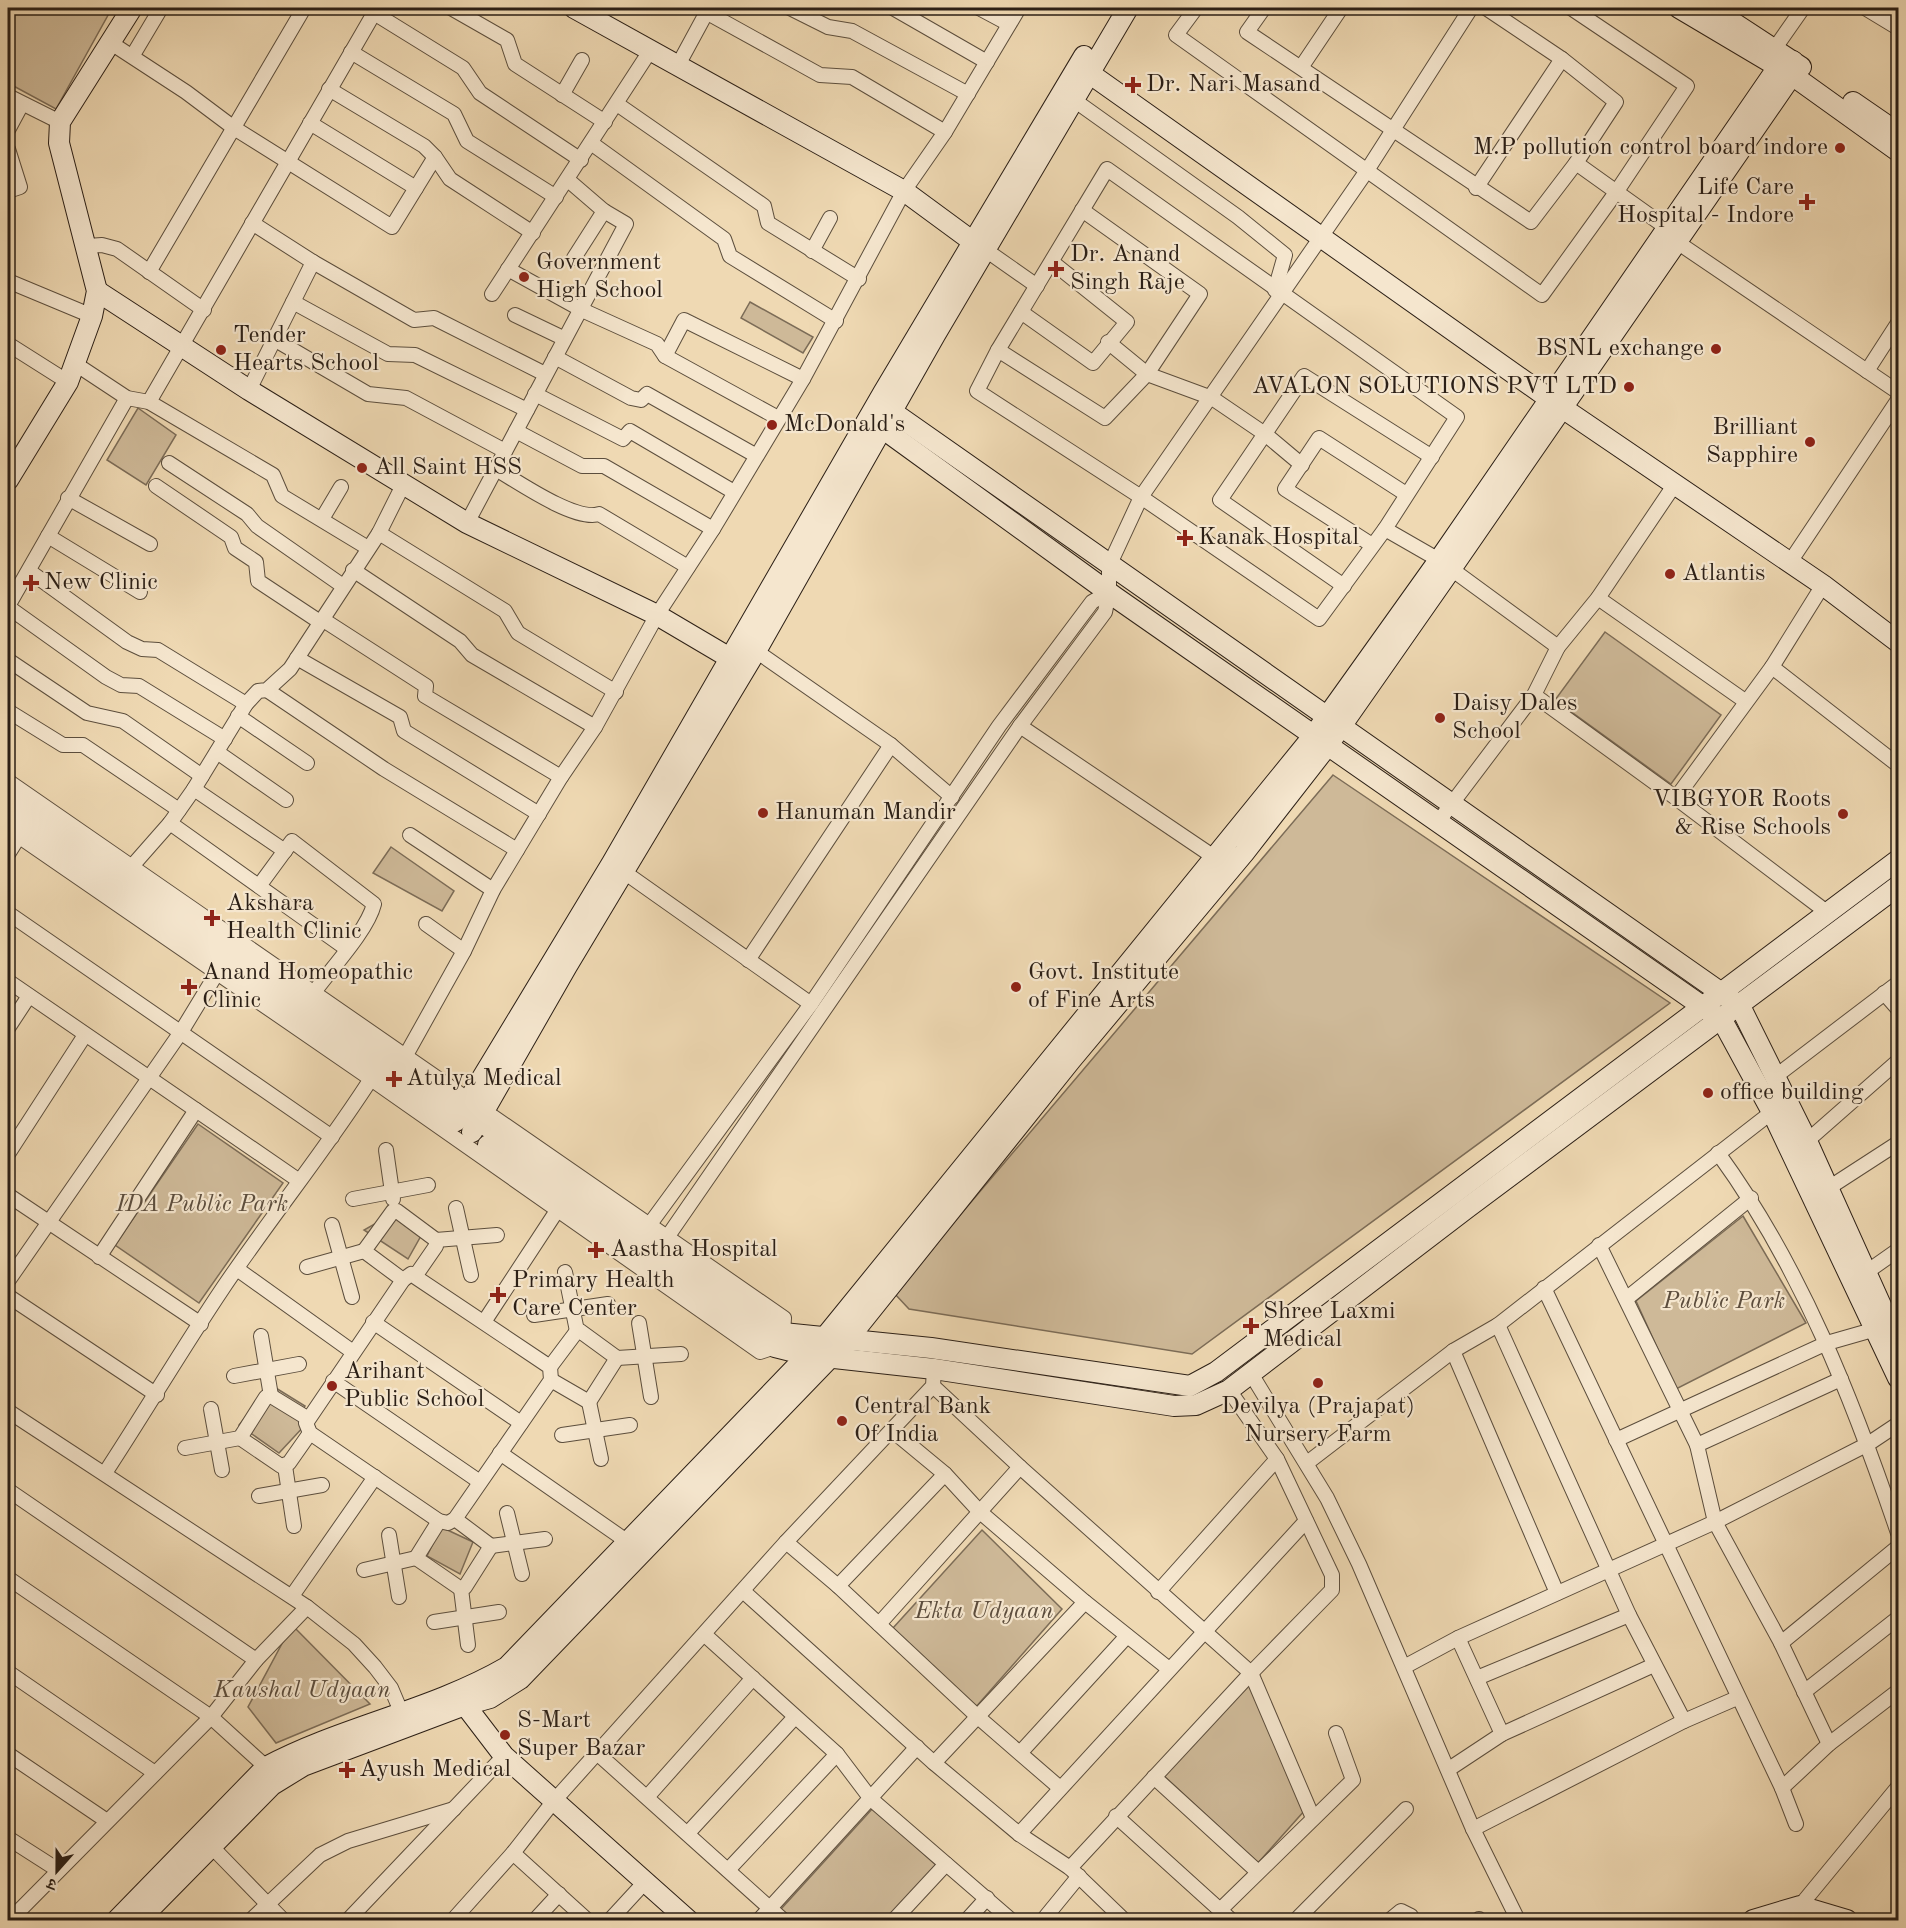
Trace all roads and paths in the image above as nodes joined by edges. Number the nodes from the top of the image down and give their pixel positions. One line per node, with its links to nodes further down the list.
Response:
1 (132, 8): 26 (main road)
2 (161, 8): 29 (street)
3 (304, 8): 47 (street)
4 (451, 8): 39 (street)
5 (574, 8): 27 (main road)
6 (790, 8): 38 (street)
7 (893, 8): 32 (street)
8 (979, 8): 24 (street)
9 (1019, 8): 24 (street)
10 (1113, 8): 74 (main road)
11 (1128, 8): 36 (main road)
12 (1196, 8): 59 (street)
13 (1264, 8): 34 (street)
14 (1341, 8): 34 (street)
15 (1471, 8): 49 (street)
16 (1486, 8): 30 (street)
17 (1571, 8): 64 (street)
18 (1679, 8): 33 (main road)
19 (1711, 8): 33 (main road)
20 (1803, 8): 33 (street)
21 (1867, 8): 25 (street)
22 (376, 10): 28 (street); 56 (street)
23 (707, 10): 35 (street); 50 (street)
24 (1010, 24): 32 (street)
25 (1899, 28)
26 (111, 43): 29 (street); 44 (main road)
27 (650, 51): 35 (main road); 43 (street)
28 (351, 52): 37 (street); 66 (street)
29 (133, 55): 47 (street)
30 (1562, 59): 58 (street); 62 (street)
31 (582, 60): 39 (street)
32 (987, 62): 38 (street)
33 (1785, 63): 51 (main road); 54 (main road); 72 (main road)
34 (1302, 66): 49 (street)
35 (676, 67): 65 (main road)
36 (1089, 73): 41 (main road); 73 (main road)
37 (329, 89): 46 (street); 55 (street)
38 (968, 93): 50 (street)
39 (562, 94): 45 (street)
40 (8, 96): 42 (street)
41 (1074, 100): 74 (main road); 86 (street)
42 (22, 104): 44 (street); 48 (street)
43 (617, 104): 45 (street); 76 (street)
44 (60, 122): 75 (main road)
45 (605, 122): 52 (street)
46 (310, 123): 57 (street); 61 (street)
47 (234, 128): 57 (street); 81 (street)
48 (8, 130)
49 (1394, 130): 59 (street); 62 (street)
50 (945, 132): 65 (street)
51 (1899, 133)
52 (591, 142): 56 (street); 94 (street)
53 (8, 149): 63 (street)
54 (1899, 151)
55 (435, 157): 61 (street); 71 (street)
56 (581, 160): 60 (street)
57 (287, 161): 61 (street); 70 (street)
58 (1576, 163): 62 (street); 64 (street)
59 (1366, 172): 64 (street); 73 (street)
60 (568, 180): 66 (street); 68 (street)
61 (416, 188)
62 (1476, 188)
63 (8, 191)
64 (1617, 191): 72 (street)
65 (904, 192): 74 (main road); 82 (street)
66 (556, 197): 71 (street)
67 (1082, 210): 79 (street); 86 (street); 107 (street)
68 (604, 211): 77 (street); 90 (street)
69 (830, 218): 76 (street)
70 (252, 223): 78 (street); 89 (street)
71 (532, 233): 80 (street)
72 (1672, 235): 105 (street); 117 (main road)
73 (1320, 237): 86 (street); 117 (main road)
74 (979, 245): 84 (street); 120 (main road); 165 (main road)
75 (88, 246): 81 (street); 85 (main road)
76 (812, 251): 82 (street)
77 (574, 258)
78 (313, 262): 88 (street); 106 (street)
79 (1052, 262): 84 (street); 98 (street)
80 (508, 269): 87 (street); 90 (street)
81 (149, 272): 89 (street)
82 (859, 279): 94 (street)
83 (8, 281): 93 (street)
84 (1037, 286): 91 (street)
85 (97, 291): 93 (main road); 100 (main road)
86 (1279, 293): 114 (street); 125 (street)
87 (492, 294)
88 (293, 302): 97 (street); 118 (street)
89 (204, 310): 100 (street)
90 (582, 310): 96 (street); 102 (street)
91 (1021, 312): 98 (street); 101 (street)
92 (515, 315): 96 (street)
93 (92, 316): 104 (main road)
94 (836, 321): 108 (street)
95 (1899, 323): 105 (street)
96 (563, 338): 103 (street)
97 (274, 339): 110 (street); 123 (street)
98 (1108, 342): 107 (street)
99 (8, 344): 109 (street)
100 (182, 347): 110 (main road); 116 (street)
101 (998, 350): 107 (street); 136 (street)
102 (665, 356): 108 (street); 119 (street)
103 (555, 357): 106 (street); 124 (street)
104 (74, 363): 109 (main road); 113 (street)
105 (1868, 370): 111 (street)
106 (545, 374): 112 (street)
107 (1147, 374): 114 (street)
108 (803, 379): 119 (street)
109 (68, 382): 129 (main road)
110 (249, 390): 130 (main road)
111 (1899, 392)
112 (535, 394): 118 (street); 134 (street)
113 (127, 398): 116 (street); 137 (street)
114 (1212, 398): 122 (street); 136 (street)
115 (1899, 400): 147 (street)
116 (148, 402): 138 (street)
117 (1554, 403): 131 (main road); 148 (main road)
118 (526, 410): 121 (street)
119 (778, 418): 124 (street)
120 (887, 420): 149 (main road); 157 (main road); 165 (main road)
121 (516, 431): 123 (street); 140 (street)
122 (1265, 434): 125 (street); 127 (street); 155 (street)
123 (505, 452): 128 (street)
124 (755, 455): 134 (street)
125 (1432, 457): 135 (street)
126 (169, 463): 154 (street)
127 (1302, 465): 135 (street); 145 (street)
128 (496, 469): 139 (street); 150 (street)
129 (8, 480)
130 (404, 483): 139 (main road); 142 (street)
131 (1675, 484): 147 (main road); 158 (street)
132 (156, 486): 161 (street)
133 (341, 487): 138 (street)
134 (734, 492): 140 (street)
135 (1406, 494): 141 (street)
136 (1141, 496): 149 (street); 155 (street)
137 (68, 498): 143 (street); 144 (street)
138 (322, 519): 146 (street)
139 (467, 523): 160 (main road)
140 (713, 529): 150 (street)
141 (1385, 529): 145 (street); 148 (street)
142 (379, 533): 146 (street); 169 (street)
143 (48, 536): 152 (street); 156 (street)
144 (150, 544)
145 (1372, 545): 155 (street)
146 (368, 548): 151 (street)
147 (1790, 562): 153 (main road)
148 (1445, 564): 163 (street); 174 (main road)
149 (1109, 566): 157 (street); 174 (main road)
150 (688, 567): 160 (street)
151 (353, 570): 154 (street); 176 (street)
152 (29, 571): 159 (street); 172 (street)
153 (1823, 585): 162 (main road); 167 (street)
154 (343, 586): 161 (street)
155 (1344, 586)
156 (140, 592)
157 (1109, 592): 175 (street); 178 (main road); 188 (street)
158 (1598, 597): 163 (street); 171 (street)
159 (8, 606): 177 (street)
160 (657, 615): 165 (main road); 169 (street)
161 (321, 620): 164 (street); 184 (street)
162 (1898, 640)
163 (1558, 646): 170 (street)
164 (297, 658): 168 (street); 194 (street)
165 (744, 659): 179 (street); 204 (main road)
166 (8, 660): 183 (street)
167 (1772, 667): 171 (street); 182 (street)
168 (267, 690): 172 (street); 199 (street)
169 (616, 692): 176 (street)
170 (1534, 695): 189 (street); 191 (street)
171 (1745, 701): 189 (street)
172 (242, 710): 177 (street); 181 (street)
173 (8, 711): 192 (street)
174 (1332, 722): 178 (main road); 191 (main road)
175 (1020, 726): 202 (street); 258 (street)
176 (595, 727): 184 (street)
177 (225, 739): 180 (street)
178 (1321, 740): 195 (main road); 202 (main road); 289 (main road)
179 (891, 745): 188 (street); 214 (street)
180 (217, 752): 183 (street); 190 (street)
181 (307, 764)
182 (1899, 765)
183 (202, 776): 186 (street)
184 (561, 777): 194 (street)
185 (8, 781): 205 (street)
186 (194, 789): 192 (street); 200 (street)
187 (8, 796): 205 (main road)
188 (952, 797): 222 (street)
189 (1676, 798): 209 (street)
190 (286, 800)
191 (1451, 804): 195 (street); 218 (main road)
192 (179, 810): 196 (street)
193 (8, 813): 197 (main road)
194 (539, 814): 199 (street)
195 (1438, 822): 224 (main road)
196 (170, 823): 205 (street); 206 (street)
197 (17, 830): 201 (street); 205 (main road); 215 (street)
198 (410, 836): 208 (street)
199 (517, 850): 208 (street)
200 (285, 851): 206 (street); 212 (street)
201 (8, 854)
202 (1214, 857): 288 (main road)
203 (1899, 860): 209 (main road)
204 (618, 868): 214 (street); 237 (main road)
205 (123, 876): 215 (main road); 221 (main road)
206 (259, 886): 212 (street)
207 (1899, 886): 223 (main road)
208 (493, 890): 213 (street)
209 (1828, 913): 218 (main road)
210 (8, 914): 228 (street)
211 (426, 924): 213 (street)
212 (347, 949): 221 (street)
213 (464, 951): 231 (street)
214 (748, 960): 222 (street)
215 (220, 968): 228 (street); 232 (main road)
216 (8, 981): 220 (street)
217 (1899, 983): 219 (street)
218 (1720, 992): 223 (main road); 224 (main road)
219 (1884, 993): 225 (street); 233 (street)
220 (29, 996): 227 (street); 229 (street)
221 (310, 997): 231 (main road)
222 (811, 1004): 255 (street)
223 (1740, 1006): 226 (main road); 233 (main road)
224 (1704, 1007): 226 (main road); 289 (main road)
225 (1899, 1009)
226 (1722, 1020): 236 (main road); 301 (main road)
227 (8, 1028)
228 (181, 1032): 234 (street); 238 (street)
229 (85, 1035): 234 (street); 243 (street)
230 (1899, 1061): 239 (street)
231 (403, 1062): 237 (main road)
232 (374, 1074): 237 (main road); 238 (street); 251 (street)
233 (1776, 1076): 239 (main road)
234 (149, 1080): 235 (street); 254 (street)
235 (196, 1110): 244 (street); 264 (street)
236 (1772, 1112): 242 (street); 270 (main road)
237 (470, 1116): 251 (main road); 255 (street); 290 (main road)
238 (332, 1137): 244 (street)
239 (1807, 1141): 246 (main road)
240 (1899, 1143): 246 (street)
241 (386, 1150): 247 (street)
242 (1718, 1153): 250 (street); 261 (street)
243 (8, 1154)
244 (298, 1180): 267 (street)
245 (428, 1185): 247 (street)
246 (1827, 1189): 270 (main road)
247 (392, 1192): 249 (street); 253 (street)
248 (8, 1195): 254 (street)
249 (353, 1198)
250 (1751, 1198): 276 (street); 291 (street)
251 (561, 1204): 281 (street); 290 (main road)
252 (456, 1208): 259 (street)
253 (394, 1210): 260 (street); 263 (street)
254 (48, 1222): 264 (street); 272 (street)
255 (650, 1224): 258 (street)
256 (332, 1225): 265 (street)
257 (497, 1235): 259 (street)
258 (668, 1236): 290 (street)
259 (463, 1238): 260 (street); 269 (street)
260 (436, 1240): 271 (street)
261 (1599, 1245): 273 (street); 276 (street)
262 (1899, 1250): 270 (street)
263 (364, 1251): 265 (street); 271 (street)
264 (99, 1257): 283 (street)
265 (341, 1258): 266 (street); 275 (street)
266 (307, 1267)
267 (237, 1269): 283 (street); 293 (street)
268 (565, 1272): 278 (street)
269 (471, 1275)
270 (1858, 1277): 286 (main road)
271 (409, 1278): 280 (street); 281 (street)
272 (8, 1281)
273 (1544, 1288): 284 (street); 325 (street)
274 (8, 1296): 309 (street)
275 (352, 1297)
276 (1626, 1299): 314 (street)
277 (608, 1304): 278 (street)
278 (572, 1309): 279 (street); 285 (street)
279 (534, 1315)
280 (373, 1322): 293 (street); 317 (street)
281 (484, 1322): 302 (street)
282 (639, 1323): 296 (street)
283 (201, 1324): 309 (street)
284 (1498, 1325): 292 (street); 364 (street)
285 (577, 1332): 298 (street); 302 (street)
286 (1891, 1332): 291 (street); 305 (main road)
287 (261, 1336): 300 (street)
288 (825, 1337): 289 (main road); 290 (main road); 295 (main road)
289 (848, 1339): 297 (main road)
290 (779, 1340): 295 (main road)
291 (1827, 1343): 306 (street); 314 (street)
292 (1453, 1351): 333 (street); 371 (street)
293 (353, 1352): 307 (street)
294 (681, 1354): 296 (street)
295 (807, 1355): 297 (main road); 355 (main road)
296 (645, 1356): 298 (street); 311 (street)
297 (832, 1357): 304 (main road); 399 (main road)
298 (617, 1358): 312 (street)
299 (299, 1364): 300 (street)
300 (266, 1370): 303 (street); 310 (street)
301 (1250, 1372): 308 (main road); 333 (street)
302 (550, 1373): 312 (street); 317 (street)
303 (234, 1376)
304 (933, 1377): 308 (main road); 321 (street); 335 (street)
305 (1899, 1378)
306 (1840, 1379): 327 (street); 328 (street)
307 (333, 1381): 316 (street); 340 (street)
308 (1228, 1390): 332 (street)
309 (157, 1395): 337 (street)
310 (271, 1396): 316 (street); 324 (street)
311 (651, 1397)
312 (589, 1402): 320 (street)
313 (211, 1409): 326 (street)
314 (1679, 1410): 325 (street); 328 (street)
315 (8, 1411): 337 (street)
316 (307, 1418): 322 (street)
317 (521, 1423): 330 (street)
318 (1899, 1424): 327 (street)
319 (630, 1425): 320 (street)
320 (595, 1430): 323 (street); 331 (street)
321 (893, 1431): 338 (street); 356 (street)
322 (310, 1433): 334 (street); 339 (street)
323 (562, 1435)
324 (240, 1438): 326 (street); 334 (street)
325 (1616, 1440): 358 (street)
326 (217, 1442): 329 (street); 336 (street)
327 (1868, 1444): 350 (street); 352 (street)
328 (1697, 1445): 350 (street)
329 (185, 1448)
330 (501, 1452): 340 (street); 355 (street)
331 (601, 1459)
332 (1277, 1459): 349 (street); 370 (street)
333 (1307, 1463): 390 (street)
334 (285, 1466): 343 (street)
335 (1020, 1467): 345 (street); 370 (street)
336 (222, 1470)
337 (105, 1473): 372 (street)
338 (945, 1474): 345 (street); 367 (street)
339 (375, 1478): 348 (street); 372 (street)
340 (480, 1482): 347 (street)
341 (322, 1485): 343 (street)
342 (8, 1490): 388 (street)
343 (289, 1490): 344 (street); 351 (street)
344 (259, 1496)
345 (979, 1511): 374 (street); 381 (street)
346 (507, 1513): 357 (street)
347 (454, 1519): 348 (street); 359 (street)
348 (439, 1521): 361 (street)
349 (1306, 1521): 382 (street); 393 (street)
350 (1715, 1522): 358 (street); 386 (street)
351 (294, 1526)
352 (1899, 1533)
353 (389, 1535): 362 (street)
354 (545, 1539): 357 (street)
355 (628, 1542): 400 (main road)
356 (786, 1542): 367 (street); 369 (street)
357 (514, 1543): 359 (street); 365 (street)
358 (1664, 1543): 364 (street); 398 (street)
359 (491, 1546): 368 (street)
360 (1899, 1547): 386 (street)
361 (416, 1558): 362 (street); 368 (street)
362 (394, 1563): 363 (street); 373 (street)
363 (364, 1570)
364 (1611, 1570): 371 (street); 377 (street)
365 (522, 1574)
366 (8, 1578): 401 (street)
367 (838, 1586): 381 (street)
368 (461, 1589): 378 (street)
369 (743, 1591): 383 (street); 408 (street)
370 (1158, 1592): 382 (street)
371 (1557, 1593): 385 (street)
372 (292, 1596): 375 (street)
373 (399, 1597)
374 (1085, 1602): 384 (street); 403 (street)
375 (307, 1607): 388 (street); 400 (street)
376 (499, 1612): 378 (street)
377 (1629, 1615): 389 (street); 394 (street)
378 (464, 1617): 380 (street); 387 (street)
379 (1899, 1618): 397 (street)
380 (434, 1622)
381 (879, 1624): 403 (street)
382 (1204, 1632): 391 (street); 393 (street)
383 (705, 1635): 395 (street); 410 (street)
384 (1127, 1636): 391 (street); 409 (street)
385 (1458, 1638): 390 (street); 394 (street)
386 (1781, 1643): 397 (street)
387 (468, 1645)
388 (256, 1660): 401 (street)
389 (1654, 1665): 404 (street); 406 (street)
390 (1404, 1667): 416 (street)
391 (1169, 1669): 420 (street)
392 (8, 1672): 417 (street)
393 (1251, 1673): 418 (street); 428 (street)
394 (1476, 1677): 406 (street)
395 (753, 1678): 402 (street); 422 (street)
396 (1899, 1691): 407 (street)
397 (1804, 1692): 407 (street)
398 (1737, 1698): 404 (street); 421 (street)
399 (465, 1705): 413 (main road); 435 (main road)
400 (402, 1714): 415 (main road)
401 (211, 1717): 415 (street); 417 (street)
402 (795, 1717): 412 (street); 432 (street)
403 (978, 1718): 409 (street); 414 (street)
404 (1684, 1721): 431 (street)
405 (1335, 1733): 428 (street)
406 (1502, 1734): 416 (street)
407 (1829, 1744): 421 (street)
408 (917, 1747): 414 (street); 423 (street)
409 (1021, 1752): 420 (street)
410 (597, 1753): 422 (street); 424 (street)
411 (8, 1754): 429 (street)
412 (837, 1754): 423 (street); 439 (street)
413 (504, 1756): 424 (main road); 425 (street)
414 (934, 1763): 433 (street)
415 (266, 1767): 450 (main road)
416 (1449, 1770): 431 (street)
417 (155, 1773): 429 (street)
418 (1154, 1777): 427 (street); 441 (street)
419 (1899, 1787): 446 (street)
420 (1060, 1788): 433 (street)
421 (1782, 1788): 430 (street)
422 (648, 1796): 432 (street)
423 (871, 1799): 437 (street); 447 (street)
424 (554, 1802): 436 (street); 442 (main road)
425 (454, 1809): 445 (street); 454 (street)
426 (1406, 1809): 468 (street)
427 (1116, 1816): 440 (street); 448 (street)
428 (1313, 1818): 441 (street)
429 (107, 1821): 438 (street)
430 (1796, 1824)
431 (1473, 1829): 471 (street)
432 (688, 1833): 439 (street)
433 (1019, 1834): 440 (street)
434 (8, 1838): 438 (street)
435 (211, 1846): 445 (street); 451 (main road)
436 (513, 1853): 443 (street); 455 (street)
437 (945, 1864): 444 (street); 462 (street)
438 (58, 1870): 449 (street)
439 (728, 1870): 447 (street)
440 (1075, 1872): 465 (street); 466 (street)
441 (1258, 1872): 448 (street)
442 (645, 1882): 458 (street); 459 (main road)
443 (559, 1894): 456 (street); 457 (street)
444 (987, 1898): 463 (street); 464 (street)
445 (267, 1904): 452 (street); 453 (street)
446 (1800, 1906): 472 (main road); 473 (main road)
447 (769, 1908): 460 (street); 461 (street)
448 (1220, 1910): 467 (street)
449 (10, 1920)
450 (117, 1920)
451 (139, 1920)
452 (251, 1920)
453 (283, 1920)
454 (348, 1920)
455 (453, 1920)
456 (535, 1920)
457 (587, 1920)
458 (610, 1920)
459 (688, 1920)
460 (759, 1920)
461 (783, 1920)
462 (894, 1920)
463 (967, 1920)
464 (1011, 1920)
465 (1042, 1920)
466 (1124, 1920)
467 (1231, 1920)
468 (1296, 1920)
469 (1390, 1920): 470 (street)
470 (1413, 1920)
471 (1518, 1920)
472 (1753, 1920)
473 (1847, 1920)

